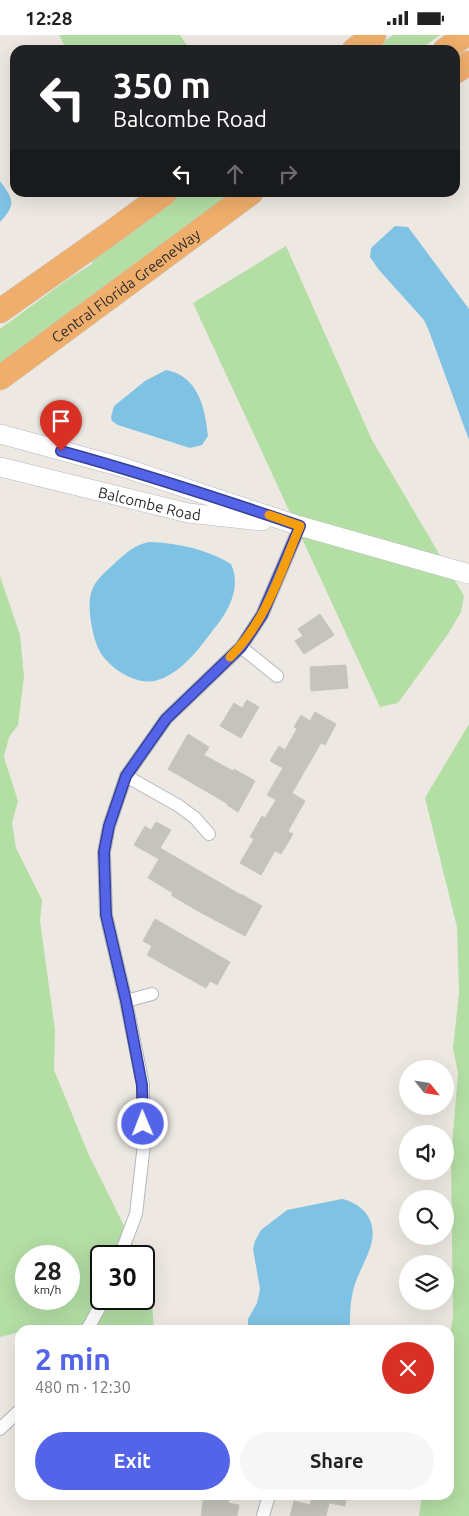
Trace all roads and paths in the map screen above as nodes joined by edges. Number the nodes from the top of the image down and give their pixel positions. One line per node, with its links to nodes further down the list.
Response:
1 (374, 35): 3 (highway)
2 (465, 35): 4 (highway)
3 (361, 45)
4 (452, 45)
5 (159, 197): 9 (highway)
6 (246, 197): 8 (highway, Central Florida GreeneWay)
7 (261, 197): 8 (highway)
8 (141, 273): 10 (highway, Central Florida GreeneWay)
9 (0, 311)
10 (0, 378)
11 (0, 434): 13 (street, Balcombe Road)
12 (0, 467): 13 (street, Balcombe Road)
13 (300, 526): 14 (street, Balcombe Road); 15 (street)
14 (469, 574)
15 (241, 647): 16 (street); 17 (street)
16 (277, 676)
17 (126, 776): 18 (street); 20 (street)
18 (209, 834)
19 (152, 994): 20 (street)
20 (126, 1001): 21 (street)
21 (124, 1245)
22 (98, 1310): 23 (street)
23 (90, 1325)
24 (15, 1414): 25 (street)
25 (0, 1429)
26 (268, 1500): 27 (street)
27 (263, 1516)

